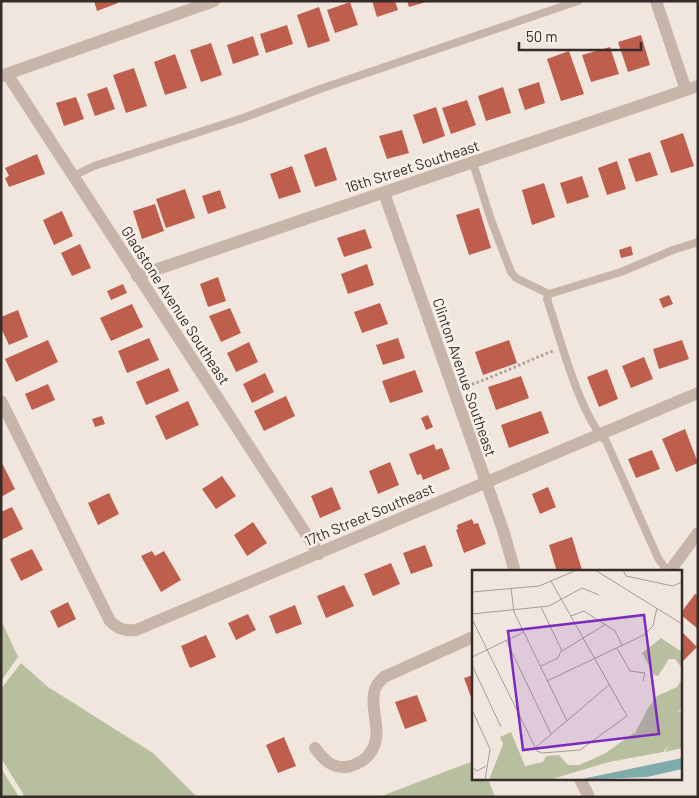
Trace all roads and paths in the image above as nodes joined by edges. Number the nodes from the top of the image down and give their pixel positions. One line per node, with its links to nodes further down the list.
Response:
1 (214, 1): 4 (street)
2 (578, 1): 7 (lane)
3 (656, 1): 5 (street)
4 (4, 75): 7 (street, Gladstone Avenue Southeast)
5 (692, 88): 6 (street, 16th Street Southeast)
6 (473, 163): 8 (street, 16th Street Southeast); 11 (lane)
7 (72, 176): 10 (street, Gladstone Avenue Southeast)
8 (384, 193): 10 (street, 16th Street Southeast); 13 (street, Clinton Avenue Southeast)
9 (698, 242): 11 (lane)
10 (138, 276): 19 (street, Gladstone Avenue Southeast)
11 (548, 294): 12 (lane)
12 (563, 348): 13 (path); 16 (lane)
13 (453, 391): 17 (street, Clinton Avenue Southeast)
14 (698, 393): 16 (street, 17th Street Southeast)
15 (1, 401): 19 (street, 17th Street Southeast)
16 (599, 434): 17 (street, 17th Street Southeast); 21 (lane)
17 (486, 482): 19 (street, 17th Street Southeast); 20 (street, Clinton Avenue Southeast)
18 (698, 533): 22 (street)
19 (319, 554)
20 (514, 570)
21 (667, 570)
22 (670, 570)
23 (472, 637): 24 (street)
24 (315, 748)
25 (580, 780): 26 (street)
26 (589, 797)

